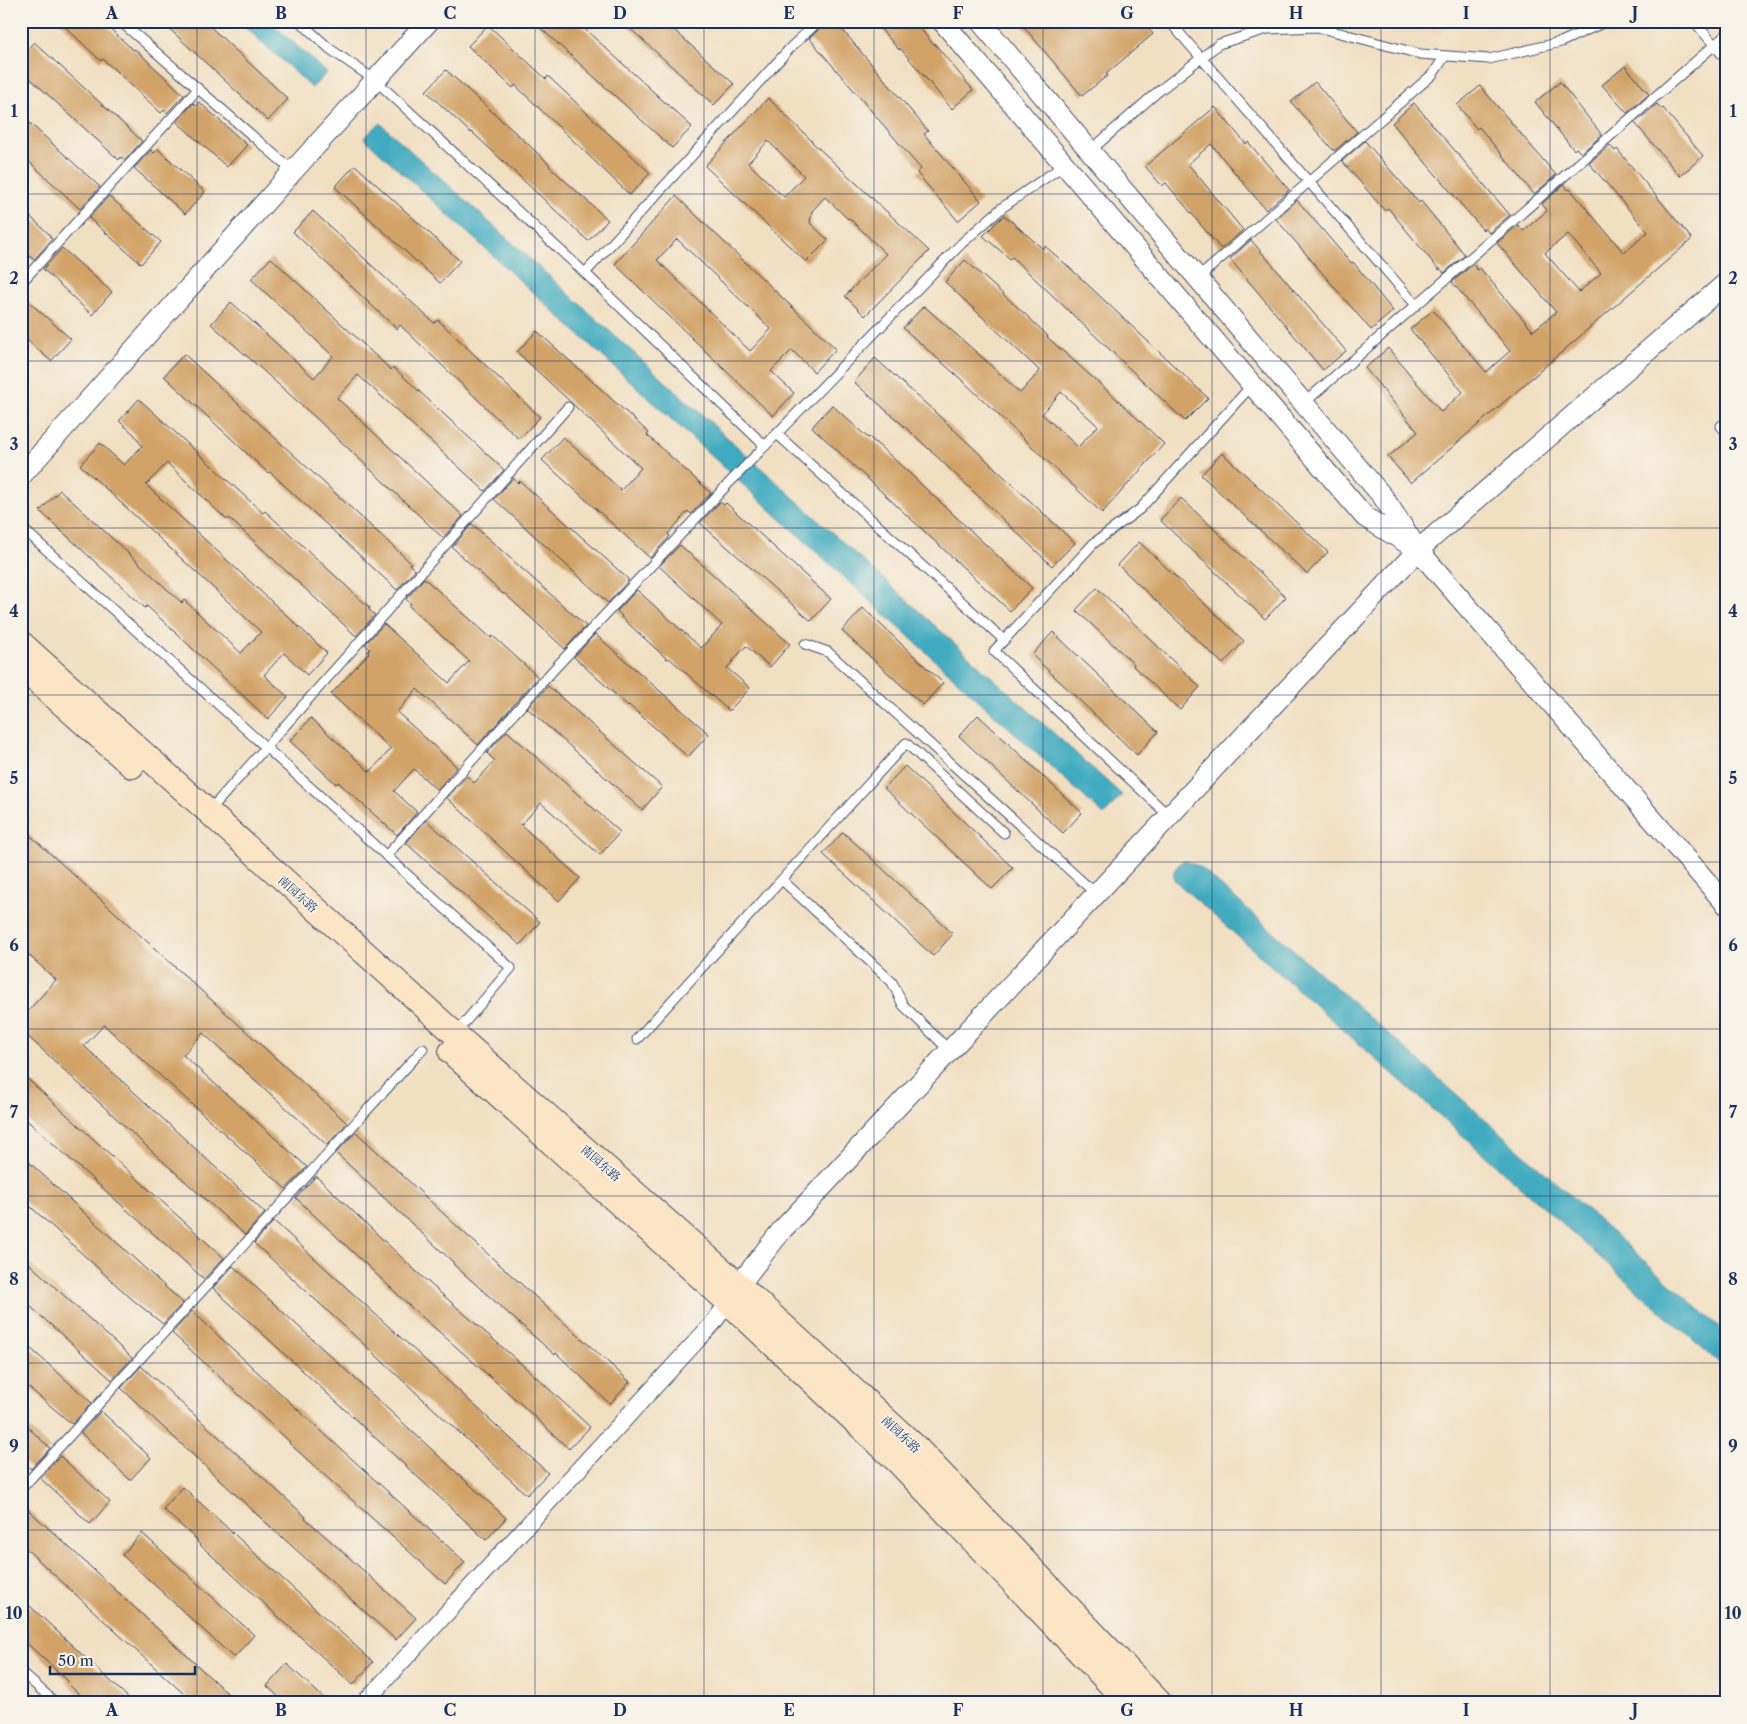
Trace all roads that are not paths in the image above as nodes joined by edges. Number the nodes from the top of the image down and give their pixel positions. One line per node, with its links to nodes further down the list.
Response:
1 (120, 21): 16 (lane)
2 (299, 21): 15 (lane)
3 (429, 21): 15 (street)
4 (820, 21): 21 (lane)
5 (942, 21): 18 (street)
6 (980, 21): 17 (street)
7 (1169, 21): 13 (lane)
8 (1694, 21): 11 (lane)
9 (1602, 22): 12 (lane)
10 (1726, 35): 11 (lane)
11 (1714, 45): 14 (lane); 25 (lane)
12 (1446, 56): 13 (lane); 20 (lane)
13 (1200, 59): 17 (lane); 20 (lane)
14 (1726, 59)
15 (375, 80): 19 (street); 21 (lane)
16 (198, 89): 19 (lane); 23 (lane)
17 (1090, 151): 18 (street); 22 (street)
18 (1064, 164): 26 (street); 31 (lane)
19 (293, 171): 33 (street)
20 (1309, 183): 22 (lane); 25 (lane)
21 (585, 273): 32 (lane)
22 (1198, 278): 27 (street)
23 (21, 283)
24 (1726, 283): 35 (street)
25 (1416, 305): 27 (lane)
26 (1252, 385): 35 (street); 36 (lane)
27 (1304, 403): 35 (street)
28 (568, 407): 40 (lane)
29 (1726, 422): 30 (lane)
30 (1726, 432)
31 (778, 434): 32 (lane); 36 (lane)
32 (766, 446): 44 (lane)
33 (21, 476)
34 (21, 527): 40 (lane)
35 (1418, 550): 42 (street); 47 (street)
36 (1004, 640): 42 (lane)
37 (21, 643): 41 (main road, 南园东路)
38 (804, 644): 46 (lane)
39 (21, 667): 52 (main road, 南园东路)
40 (266, 746): 41 (lane); 44 (lane)
41 (208, 813): 48 (main road, 南园东路)
42 (1169, 816): 46 (street)
43 (1004, 833): 45 (lane)
44 (386, 856): 48 (lane)
45 (782, 880): 49 (lane); 51 (lane)
46 (1096, 894): 51 (street)
47 (1726, 904)
48 (455, 1034): 52 (main road, 南园东路)
49 (637, 1039)
50 (423, 1049): 53 (lane)
51 (950, 1051): 52 (street)
52 (733, 1293): 56 (street); 57 (main road, 南园东路); 58 (main road, 南园东路)
53 (21, 1489)
54 (21, 1672): 55 (lane)
55 (56, 1703)
56 (364, 1703)
57 (1128, 1703)
58 (1160, 1703)

